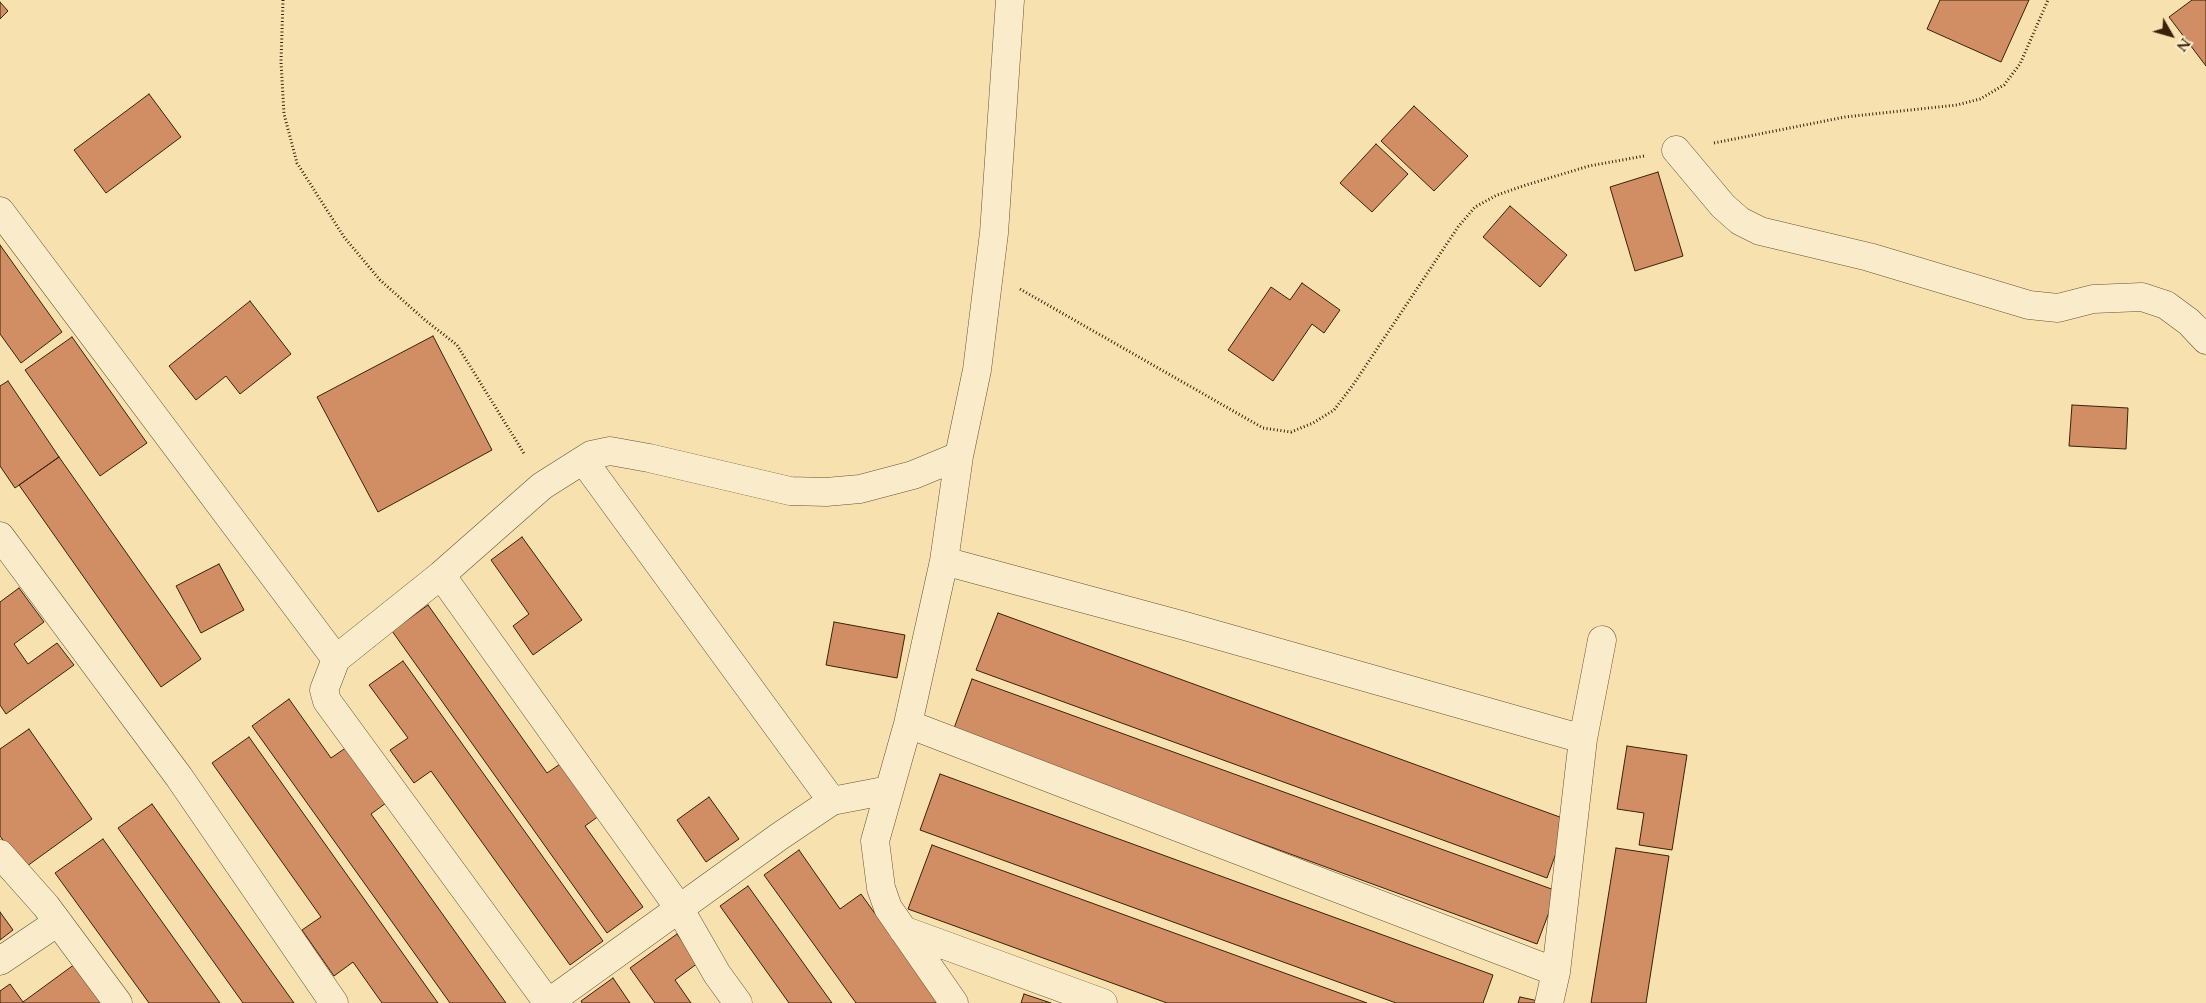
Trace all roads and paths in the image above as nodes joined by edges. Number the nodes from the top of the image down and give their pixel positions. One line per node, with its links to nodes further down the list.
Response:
1 (283, 0): 10 (path)
2 (1010, 0): 6 (street)
3 (2048, 0): 4 (path)
4 (1676, 150): 6 (path); 7 (street)
5 (0, 211): 15 (street)
6 (989, 271): 8 (street)
7 (2206, 340)
8 (959, 456): 9 (street); 12 (street)
9 (583, 460): 10 (street); 19 (street)
10 (542, 486): 13 (street)
11 (0, 536): 27 (street)
12 (944, 561): 16 (street); 17 (street)
13 (440, 575): 15 (street); 21 (street)
14 (1602, 640): 17 (street)
15 (336, 660): 28 (street)
16 (908, 724): 18 (street); 25 (street)
17 (1583, 739): 25 (street)
18 (889, 790): 19 (street); 23 (street)
19 (832, 801): 21 (street)
20 (0, 854): 22 (street)
21 (680, 908): 28 (street); 29 (street)
22 (58, 922): 24 (street); 26 (street)
23 (903, 930): 30 (street); 31 (street)
24 (0, 961)
25 (1556, 972): 32 (street)
26 (118, 1003)
27 (334, 1003)
28 (548, 1003)
29 (738, 1003)
30 (954, 1003)
31 (1103, 1003)
32 (1550, 1003)

